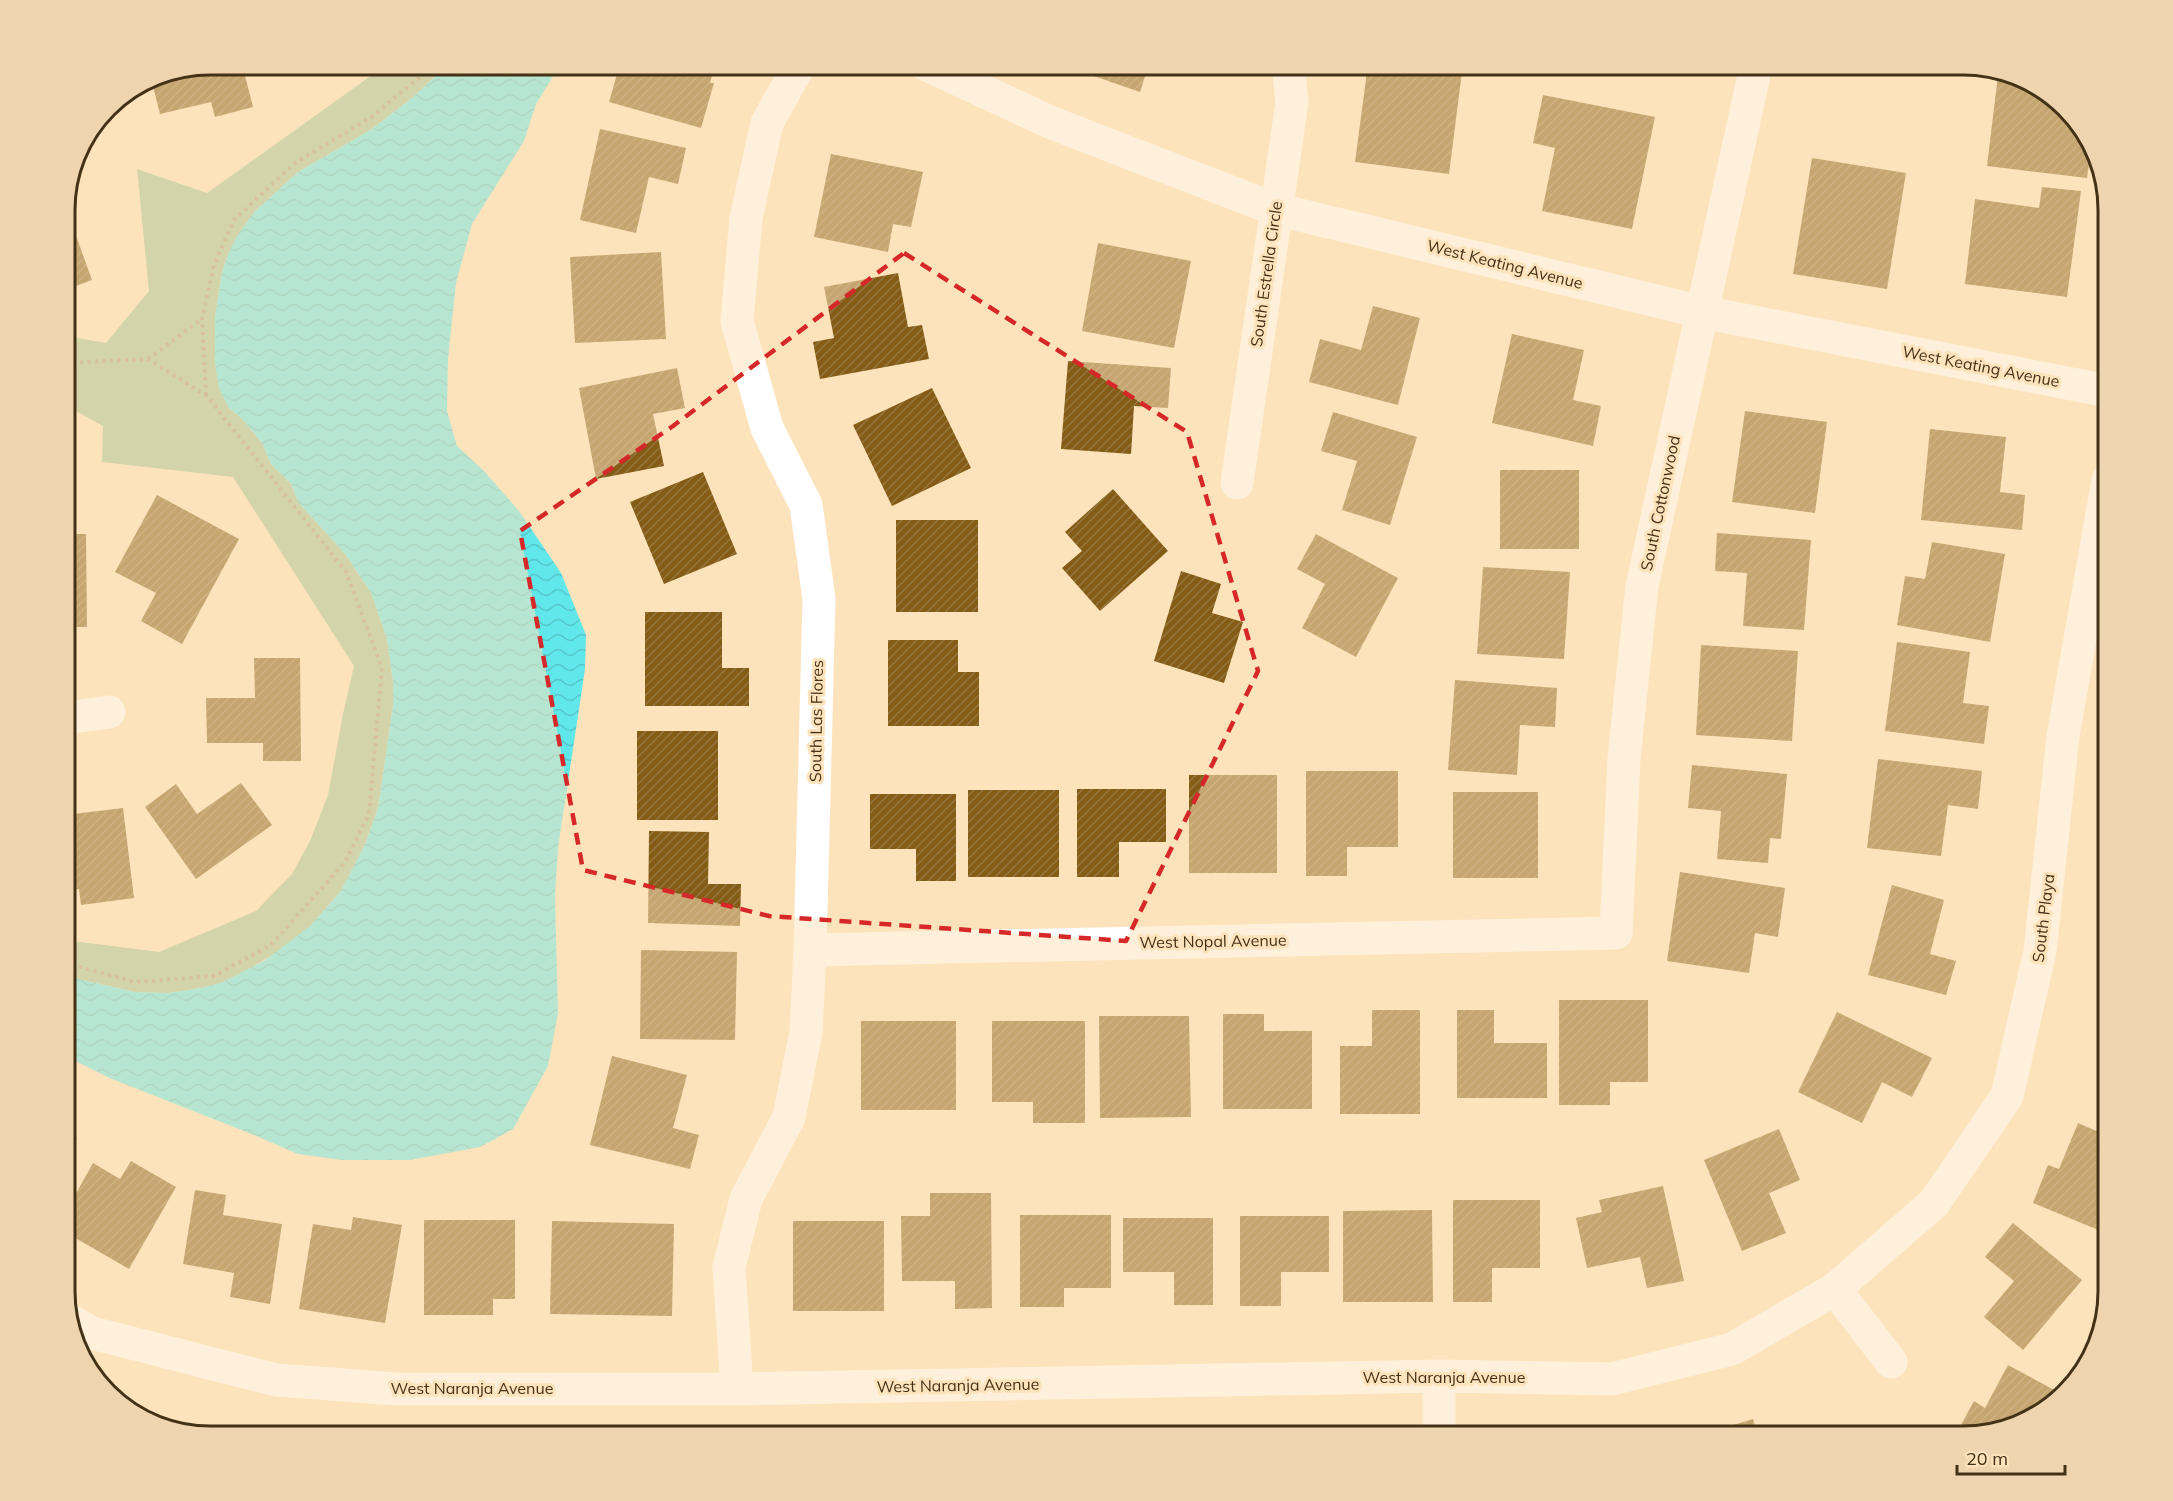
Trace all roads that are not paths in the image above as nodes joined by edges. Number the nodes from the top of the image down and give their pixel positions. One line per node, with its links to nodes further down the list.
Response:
1 (794, 75): 13 (street, South Las Flores)
2 (949, 75): 5 (street, West Keating Avenue)
3 (1289, 75): 5 (street, South Estrella Circle)
4 (1754, 80): 6 (street, South Cottonwood)
5 (1275, 209): 6 (street, West Keating Avenue); 8 (street, South Estrella Circle)
6 (1702, 312): 7 (street, West Keating Avenue); 12 (street, South Cottonwood)
7 (2098, 389)
8 (1237, 483)
9 (2098, 541): 14 (street, South Playa)
10 (109, 712): 11 (street)
11 (75, 717)
12 (1616, 933): 13 (street, West Nopal Avenue)
13 (810, 950): 18 (street, South Las Flores)
14 (1835, 1289): 16 (street); 17 (street, West Naranja Avenue)
15 (80, 1326): 18 (street, West Naranja Avenue)
16 (1891, 1362)
17 (1439, 1376): 18 (street, West Naranja Avenue); 19 (street)
18 (737, 1389)
19 (1439, 1426)

